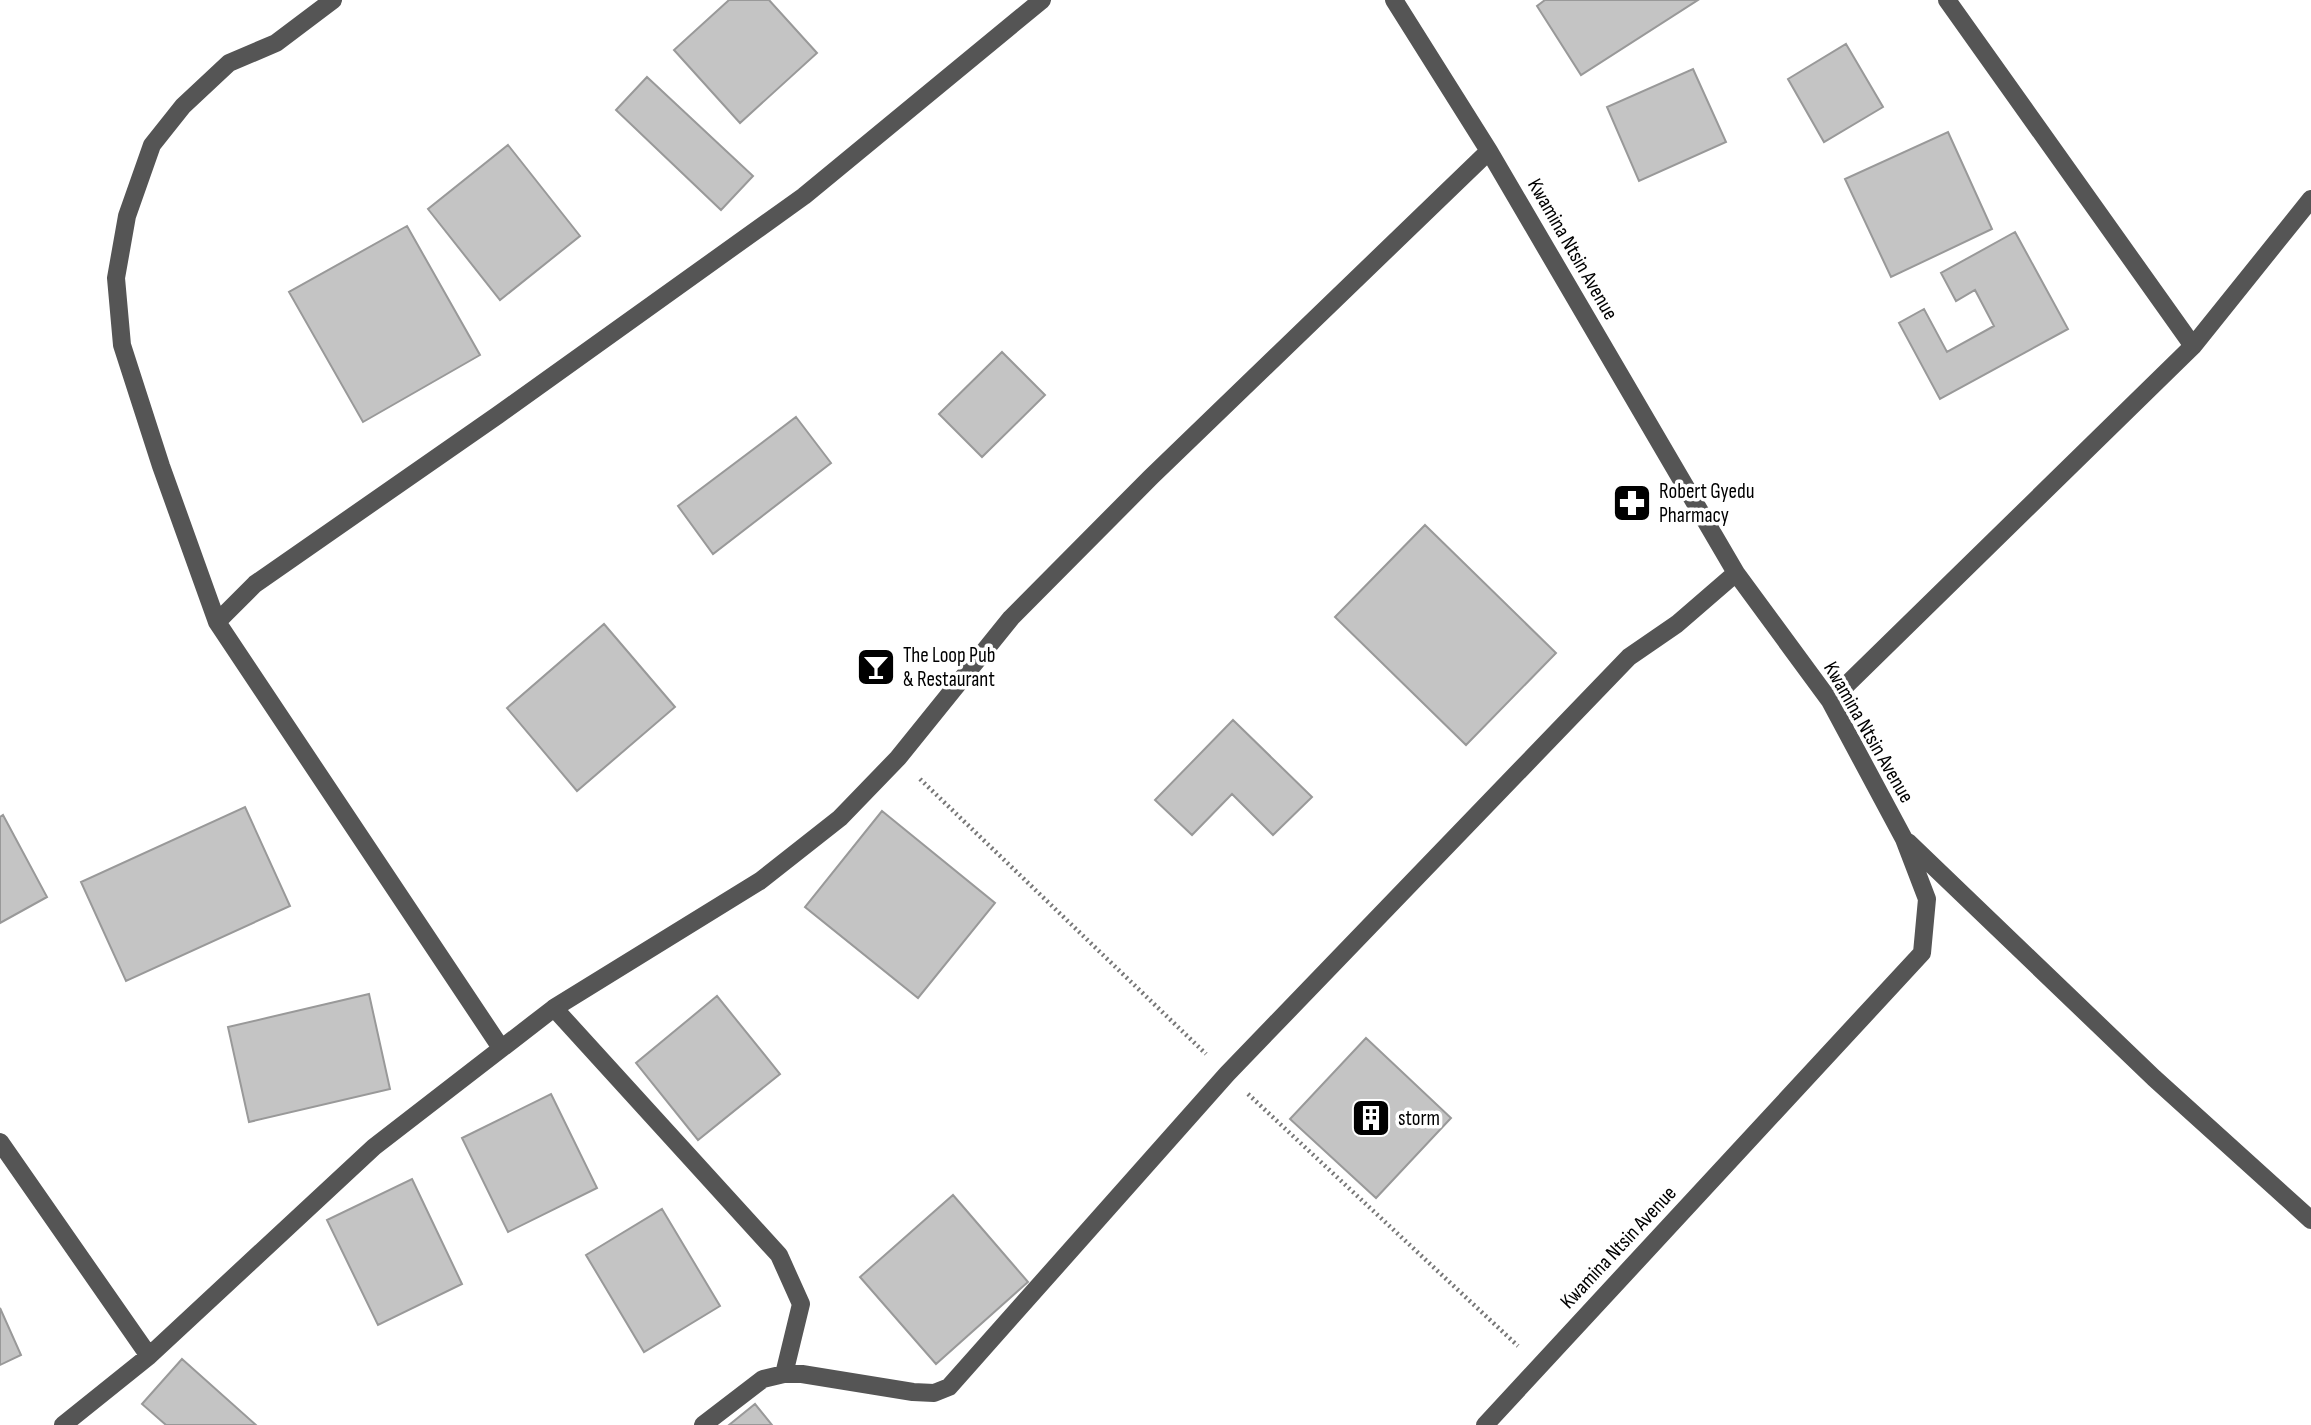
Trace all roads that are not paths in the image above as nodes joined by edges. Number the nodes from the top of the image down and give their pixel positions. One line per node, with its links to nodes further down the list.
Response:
1 (333, 0): 9 (street)
2 (1042, 0): 9 (street)
3 (1394, 0): 5 (street, Kwamina Ntsin Avenue)
4 (1947, 0): 7 (street)
5 (1489, 151): 8 (street, Kwamina Ntsin Avenue); 12 (street)
6 (2311, 199): 7 (street)
7 (2193, 346): 10 (street)
8 (1736, 573): 10 (street, Kwamina Ntsin Avenue); 17 (street)
9 (217, 622): 13 (street)
10 (1829, 701): 11 (street, Kwamina Ntsin Avenue)
11 (1904, 839): 15 (street); 18 (street, Kwamina Ntsin Avenue)
12 (554, 1008): 13 (street); 17 (street)
13 (501, 1048): 16 (street)
14 (0, 1142): 16 (street)
15 (2311, 1220)
16 (149, 1356): 19 (street)
17 (784, 1374): 20 (street)
18 (1489, 1424)
19 (63, 1425)
20 (703, 1425)

